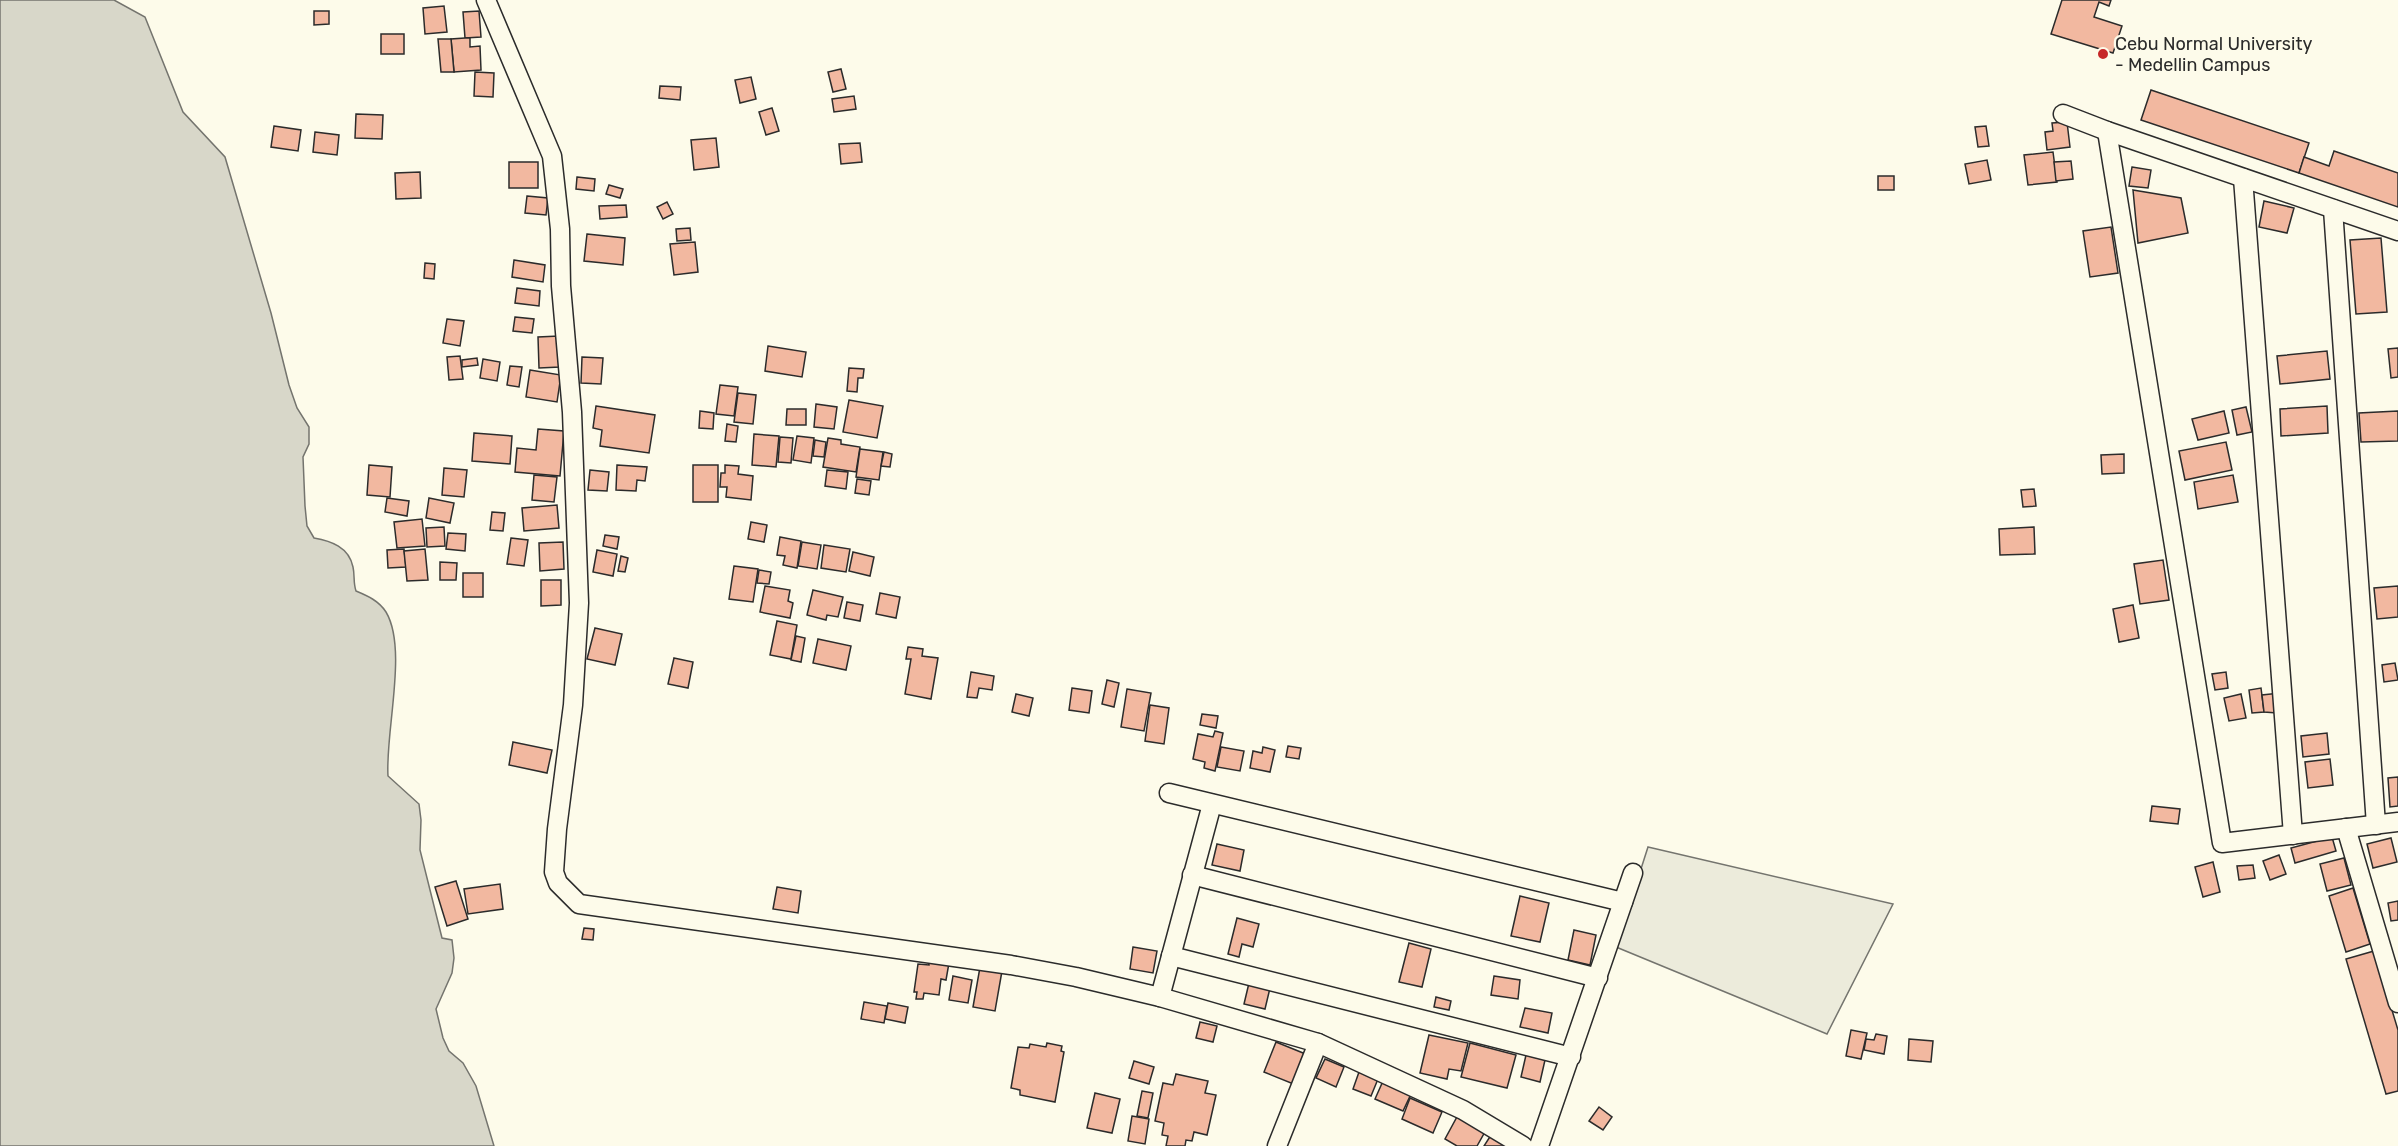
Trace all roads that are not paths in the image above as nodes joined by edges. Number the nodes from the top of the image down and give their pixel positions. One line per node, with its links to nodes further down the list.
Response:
1 (486, 0): 18 (street)
2 (2063, 114): 3 (street)
3 (2107, 131): 4 (street); 12 (street)
4 (2243, 178): 5 (street); 12 (street)
5 (2333, 209): 6 (street); 10 (street)
6 (2398, 231)
7 (1168, 793): 8 (street)
8 (1212, 804): 14 (street); 15 (street)
9 (2398, 822): 10 (street)
10 (2376, 825): 11 (street)
11 (2346, 828): 12 (street); 19 (street)
12 (2293, 835)
13 (1633, 873): 15 (street)
14 (1192, 875): 16 (street); 17 (street)
15 (1623, 903): 17 (street)
16 (1171, 956): 18 (street); 21 (street)
17 (1598, 978): 21 (street)
18 (1160, 997): 20 (street)
19 (2398, 1003)
20 (1318, 1044): 22 (street); 23 (street)
21 (1571, 1057): 24 (street)
22 (1277, 1146)
23 (1523, 1146)
24 (1539, 1146)

